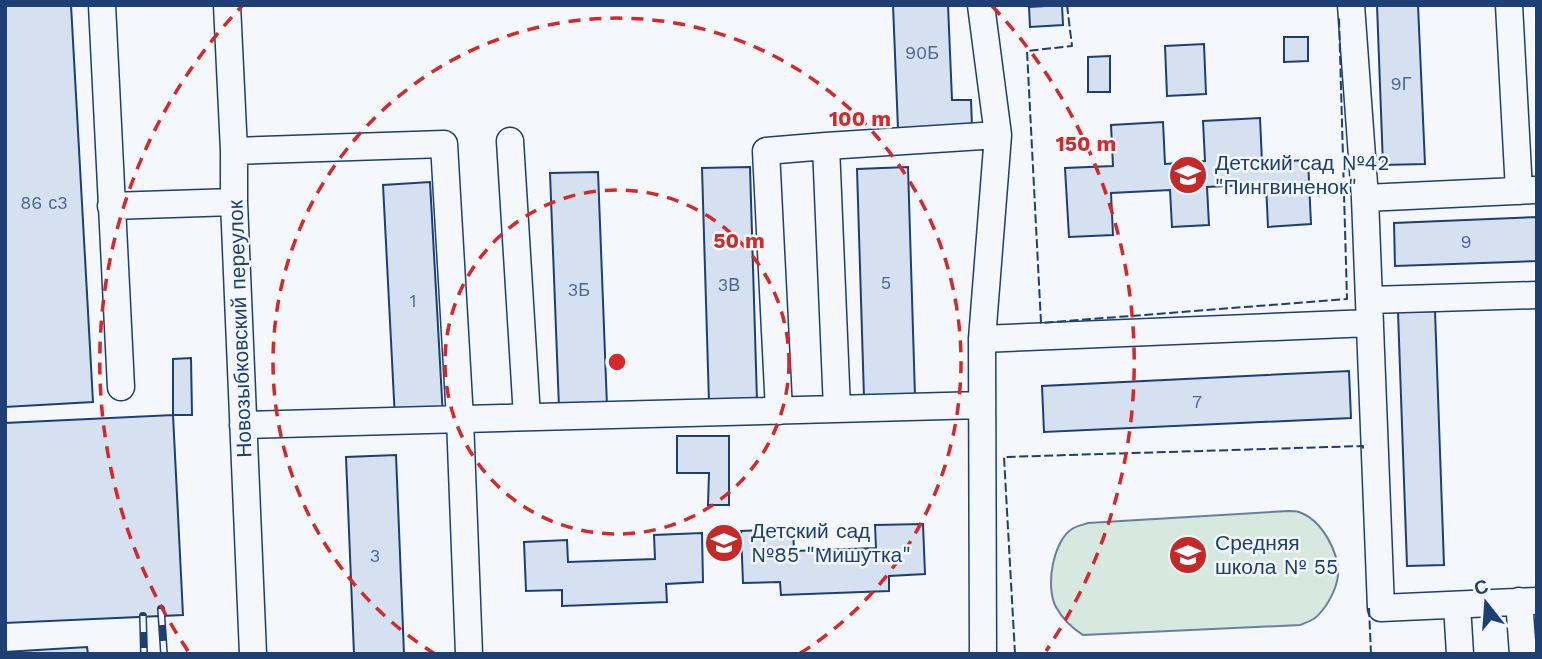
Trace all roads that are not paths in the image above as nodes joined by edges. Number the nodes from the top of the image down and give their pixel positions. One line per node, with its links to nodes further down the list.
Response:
1 (102, 5): 13 (street)
2 (228, 5): 9 (street, Новозыбковский переулок)
3 (981, 5): 6 (street)
4 (1351, 5): 11 (street)
5 (1509, 5): 10 (street)
6 (998, 135): 8 (street); 16 (street)
7 (510, 141): 21 (street)
8 (826, 146): 19 (street); 20 (street)
9 (234, 151): 12 (street, Новозыбковский переулок); 22 (street)
10 (1528, 191): 11 (street)
11 (1365, 198): 15 (street)
12 (234, 202): 13 (street); 23 (street, Новозыбковский переулок)
13 (111, 206): 17 (street)
14 (1537, 295): 15 (street)
15 (1370, 311): 16 (street); 25 (street)
16 (982, 339): 18 (street)
17 (121, 387)
18 (982, 405): 19 (street); 28 (street)
19 (837, 409): 20 (street)
20 (779, 411): 21 (street)
21 (527, 417): 22 (street)
22 (460, 419): 23 (street); 27 (street)
23 (243, 425): 26 (street, Новозыбковский переулок)
24 (1528, 601): 25 (street); 30 (street)
25 (1457, 605): 29 (street)
26 (253, 654)
27 (469, 654)
28 (983, 654)
29 (1460, 654)
30 (1523, 654)

